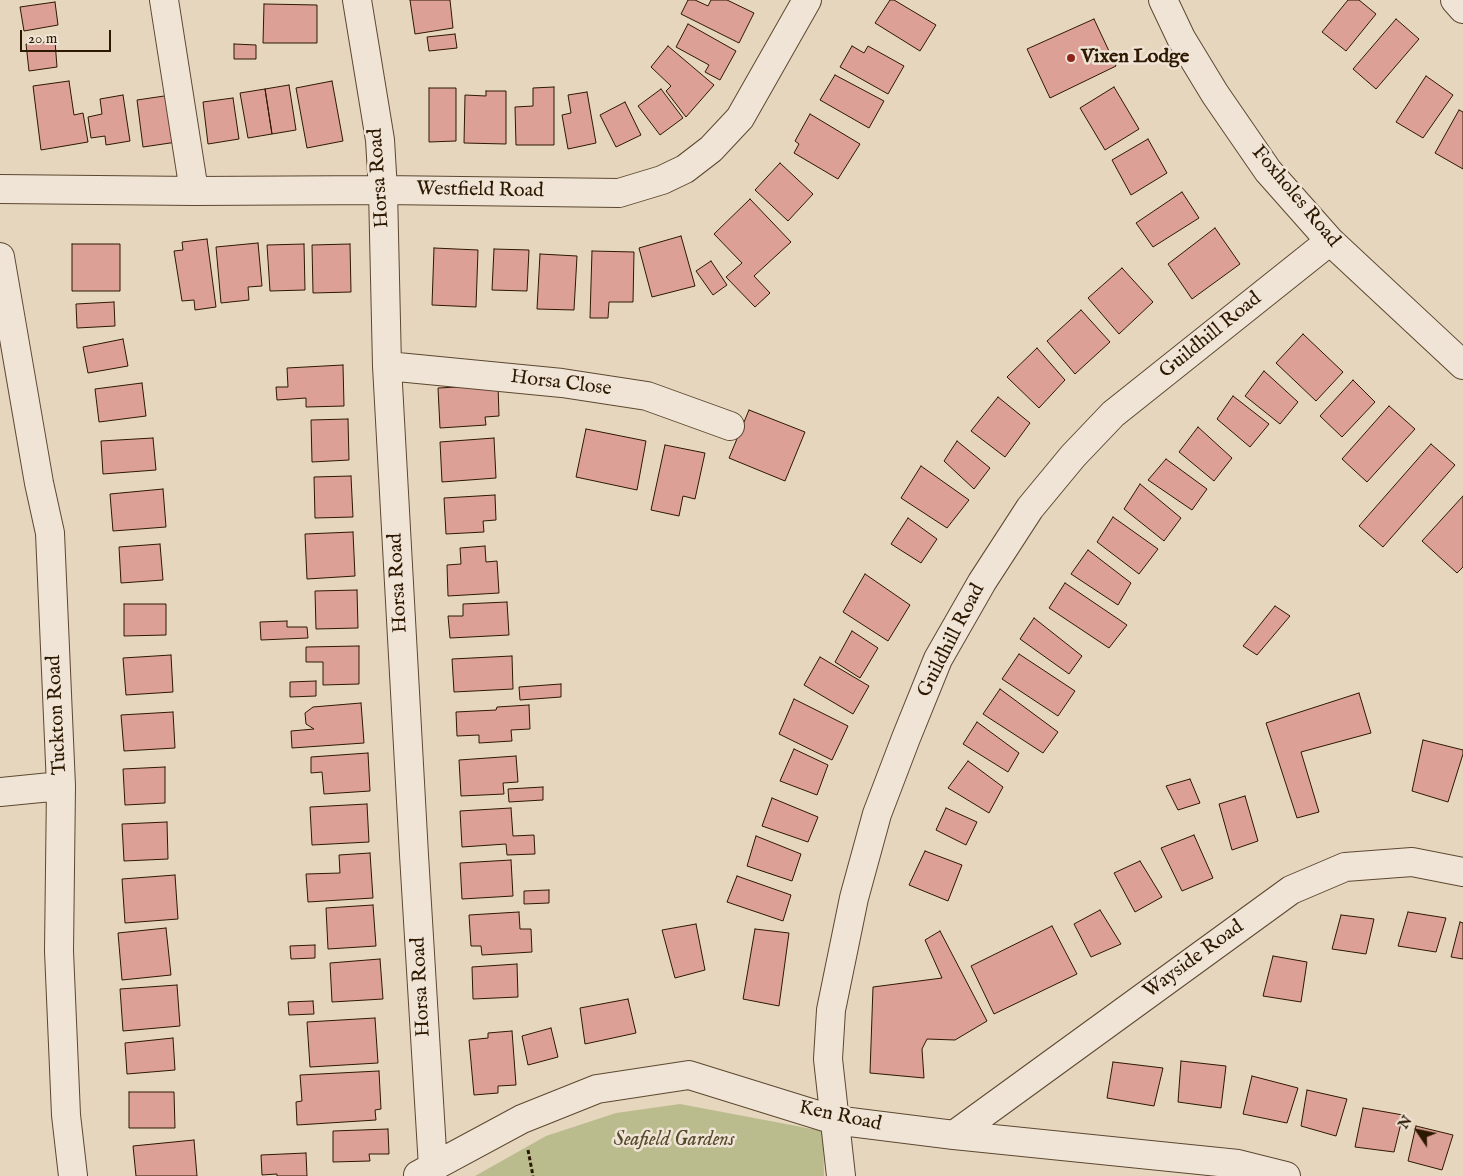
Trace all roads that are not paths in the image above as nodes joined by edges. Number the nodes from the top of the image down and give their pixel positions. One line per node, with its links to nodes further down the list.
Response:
1 (164, 0): 8 (street)
2 (357, 0): 9 (street, Horsa Road)
3 (806, 0): 9 (street, Westfield Road)
4 (1163, 0): 10 (street, Foxholes Road)
5 (1455, 0): 6 (street)
6 (1463, 9)
7 (0, 189): 8 (street, Westfield Road)
8 (194, 190): 9 (street, Westfield Road)
9 (383, 190): 13 (street, Horsa Road)
10 (1330, 241): 12 (street, Foxholes Road); 18 (street, Guildhill Road)
11 (0, 257): 15 (street, Tuckton Road)
12 (1463, 365)
13 (388, 366): 14 (street, Horsa Close); 20 (street, Horsa Road)
14 (730, 426)
15 (61, 786): 16 (street); 21 (street, Tuckton Road)
16 (0, 792)
17 (1463, 872): 19 (street, Wayside Road)
18 (834, 1120): 19 (street, Ken Road); 20 (street, Ken Road); 22 (street, Guildhill Road)
19 (954, 1135): 23 (street, Ken Road)
20 (425, 1171)
21 (73, 1176)
22 (841, 1176)
23 (1286, 1176)

